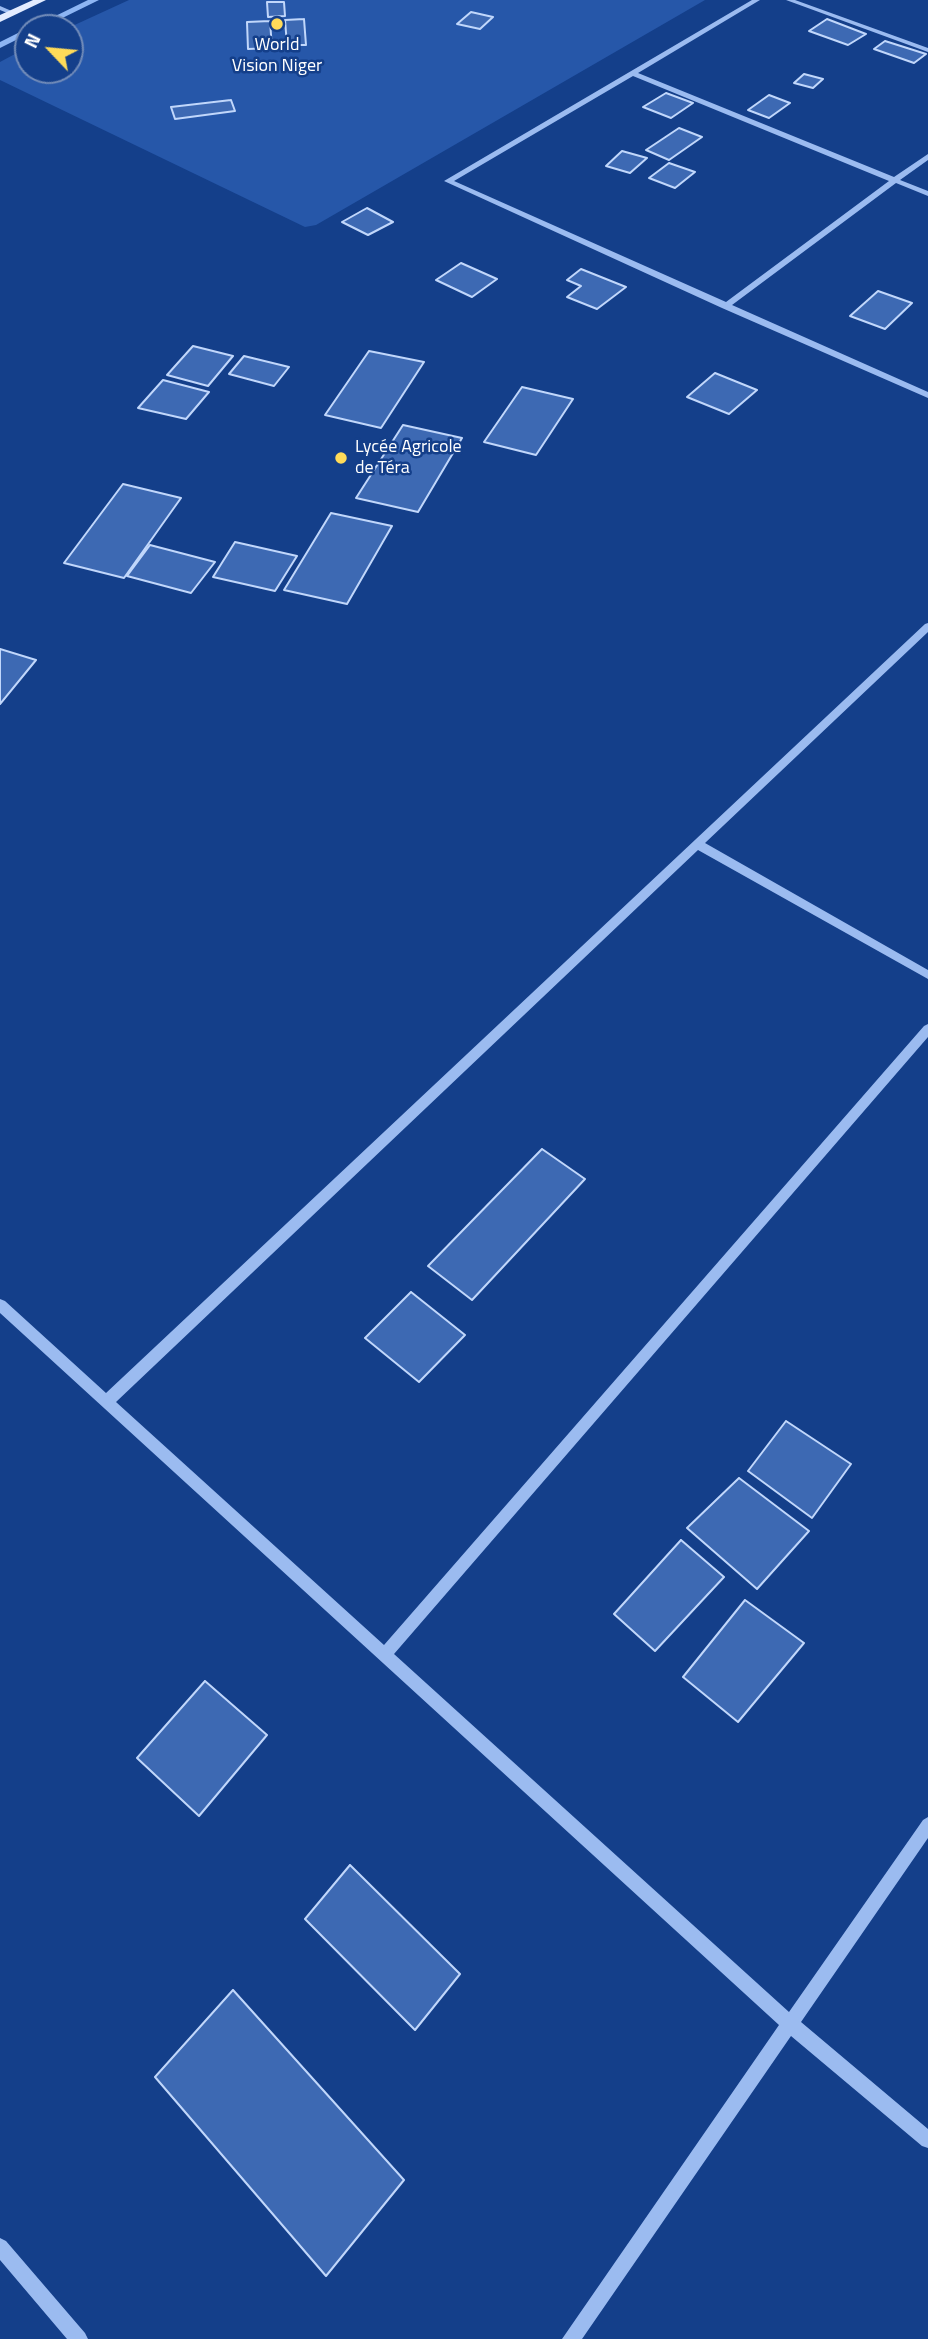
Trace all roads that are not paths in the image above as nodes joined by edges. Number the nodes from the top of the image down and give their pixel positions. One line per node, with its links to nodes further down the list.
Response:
1 (41, 0): 5 (main road)
2 (757, 0): 8 (street)
3 (789, 0): 7 (street)
4 (0, 8): 5 (street)
5 (12, 13): 6 (main road)
6 (0, 19)
7 (928, 50)
8 (632, 74): 10 (street); 12 (street)
9 (928, 156): 10 (street)
10 (896, 181): 11 (street); 12 (street)
11 (928, 194)
12 (725, 306): 13 (street)
13 (928, 395)
14 (928, 626): 15 (street)
15 (697, 844): 16 (street); 19 (street)
16 (928, 975)
17 (928, 1029): 20 (street)
18 (0, 1305): 19 (street)
19 (106, 1402): 20 (street)
20 (384, 1655): 22 (street)
21 (928, 1825): 22 (street)
22 (790, 2024): 23 (street); 26 (street)
23 (928, 2140)
24 (0, 2247): 25 (street)
25 (79, 2339)
26 (571, 2339)

